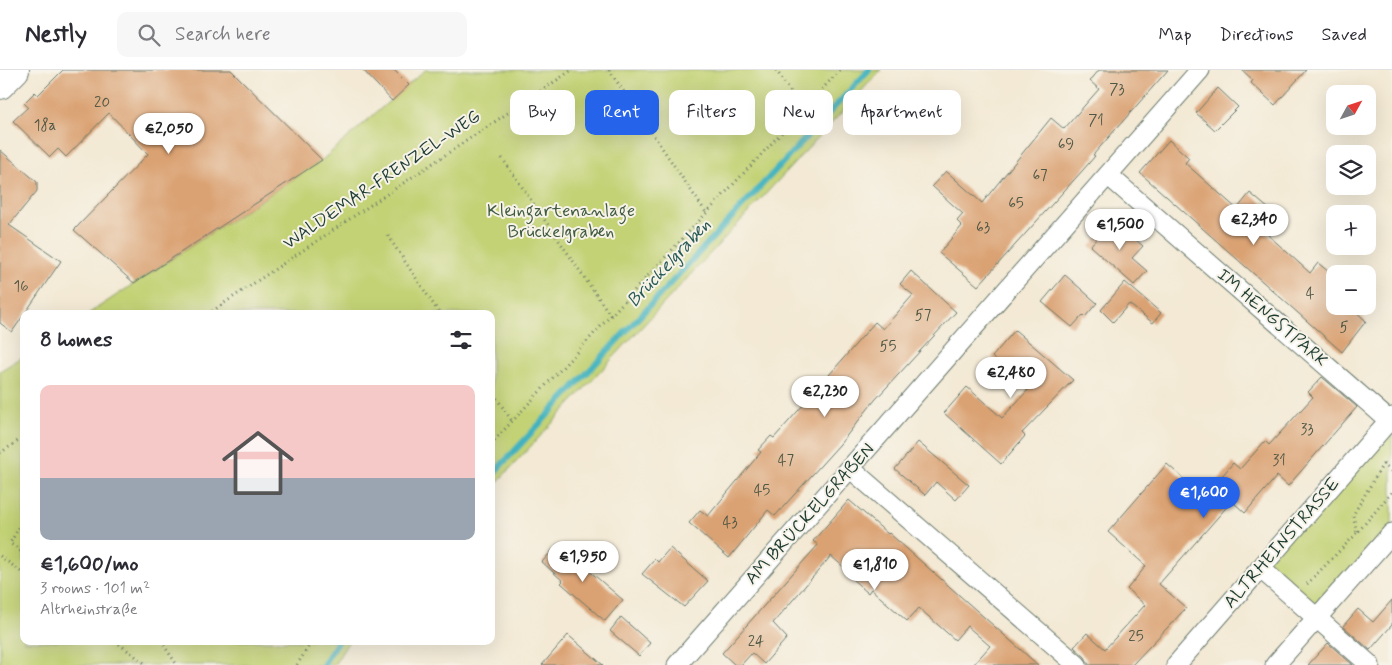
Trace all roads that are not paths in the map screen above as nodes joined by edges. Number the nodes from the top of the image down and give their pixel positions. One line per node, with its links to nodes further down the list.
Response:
1 (15, 70): 3 (street)
2 (1200, 70): 4 (street, AM BRÜCKELGRABEN)
3 (0, 85)
4 (1109, 176): 5 (street, IM HENGSTPARK); 6 (street, AM BRÜCKELGRABEN)
5 (1391, 420): 8 (street, ALTRHEINSTRASSE)
6 (852, 469): 10 (street, AM BRÜCKELGRABEN); 11 (street)
7 (1392, 533): 9 (street)
8 (1260, 568): 9 (street); 12 (street, ALTRHEINSTRASSE)
9 (1316, 618): 13 (street); 14 (street)
10 (677, 665)
11 (1077, 665)
12 (1176, 665)
13 (1275, 665)
14 (1370, 665)

